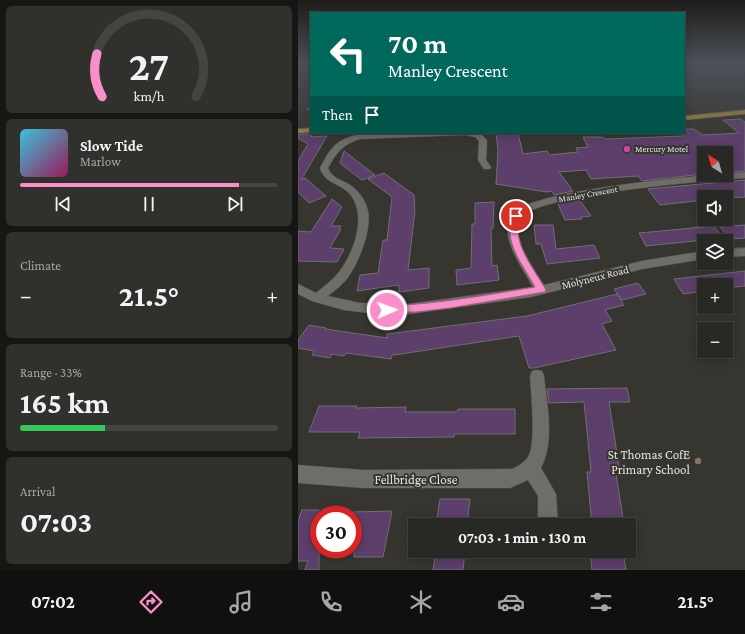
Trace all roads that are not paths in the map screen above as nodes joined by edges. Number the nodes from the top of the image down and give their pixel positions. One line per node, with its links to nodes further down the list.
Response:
1 (745, 112): 2 (main road)
2 (685, 118)
3 (310, 130): 4 (main road)
4 (298, 131)
5 (456, 134): 14 (street)
6 (469, 134): 7 (street)
7 (473, 162)
8 (745, 175): 13 (street, Manley Crescent)
9 (745, 252): 10 (street)
10 (733, 253)
11 (697, 256): 13 (street, Molyneux Road)
12 (298, 288): 14 (street, Molyneux Road)
13 (541, 290): 14 (street, Molyneux Road)
14 (318, 298)
15 (537, 376): 16 (street)
16 (530, 468): 17 (street, Fellbridge Close); 18 (street)
17 (298, 475)
18 (548, 518)

